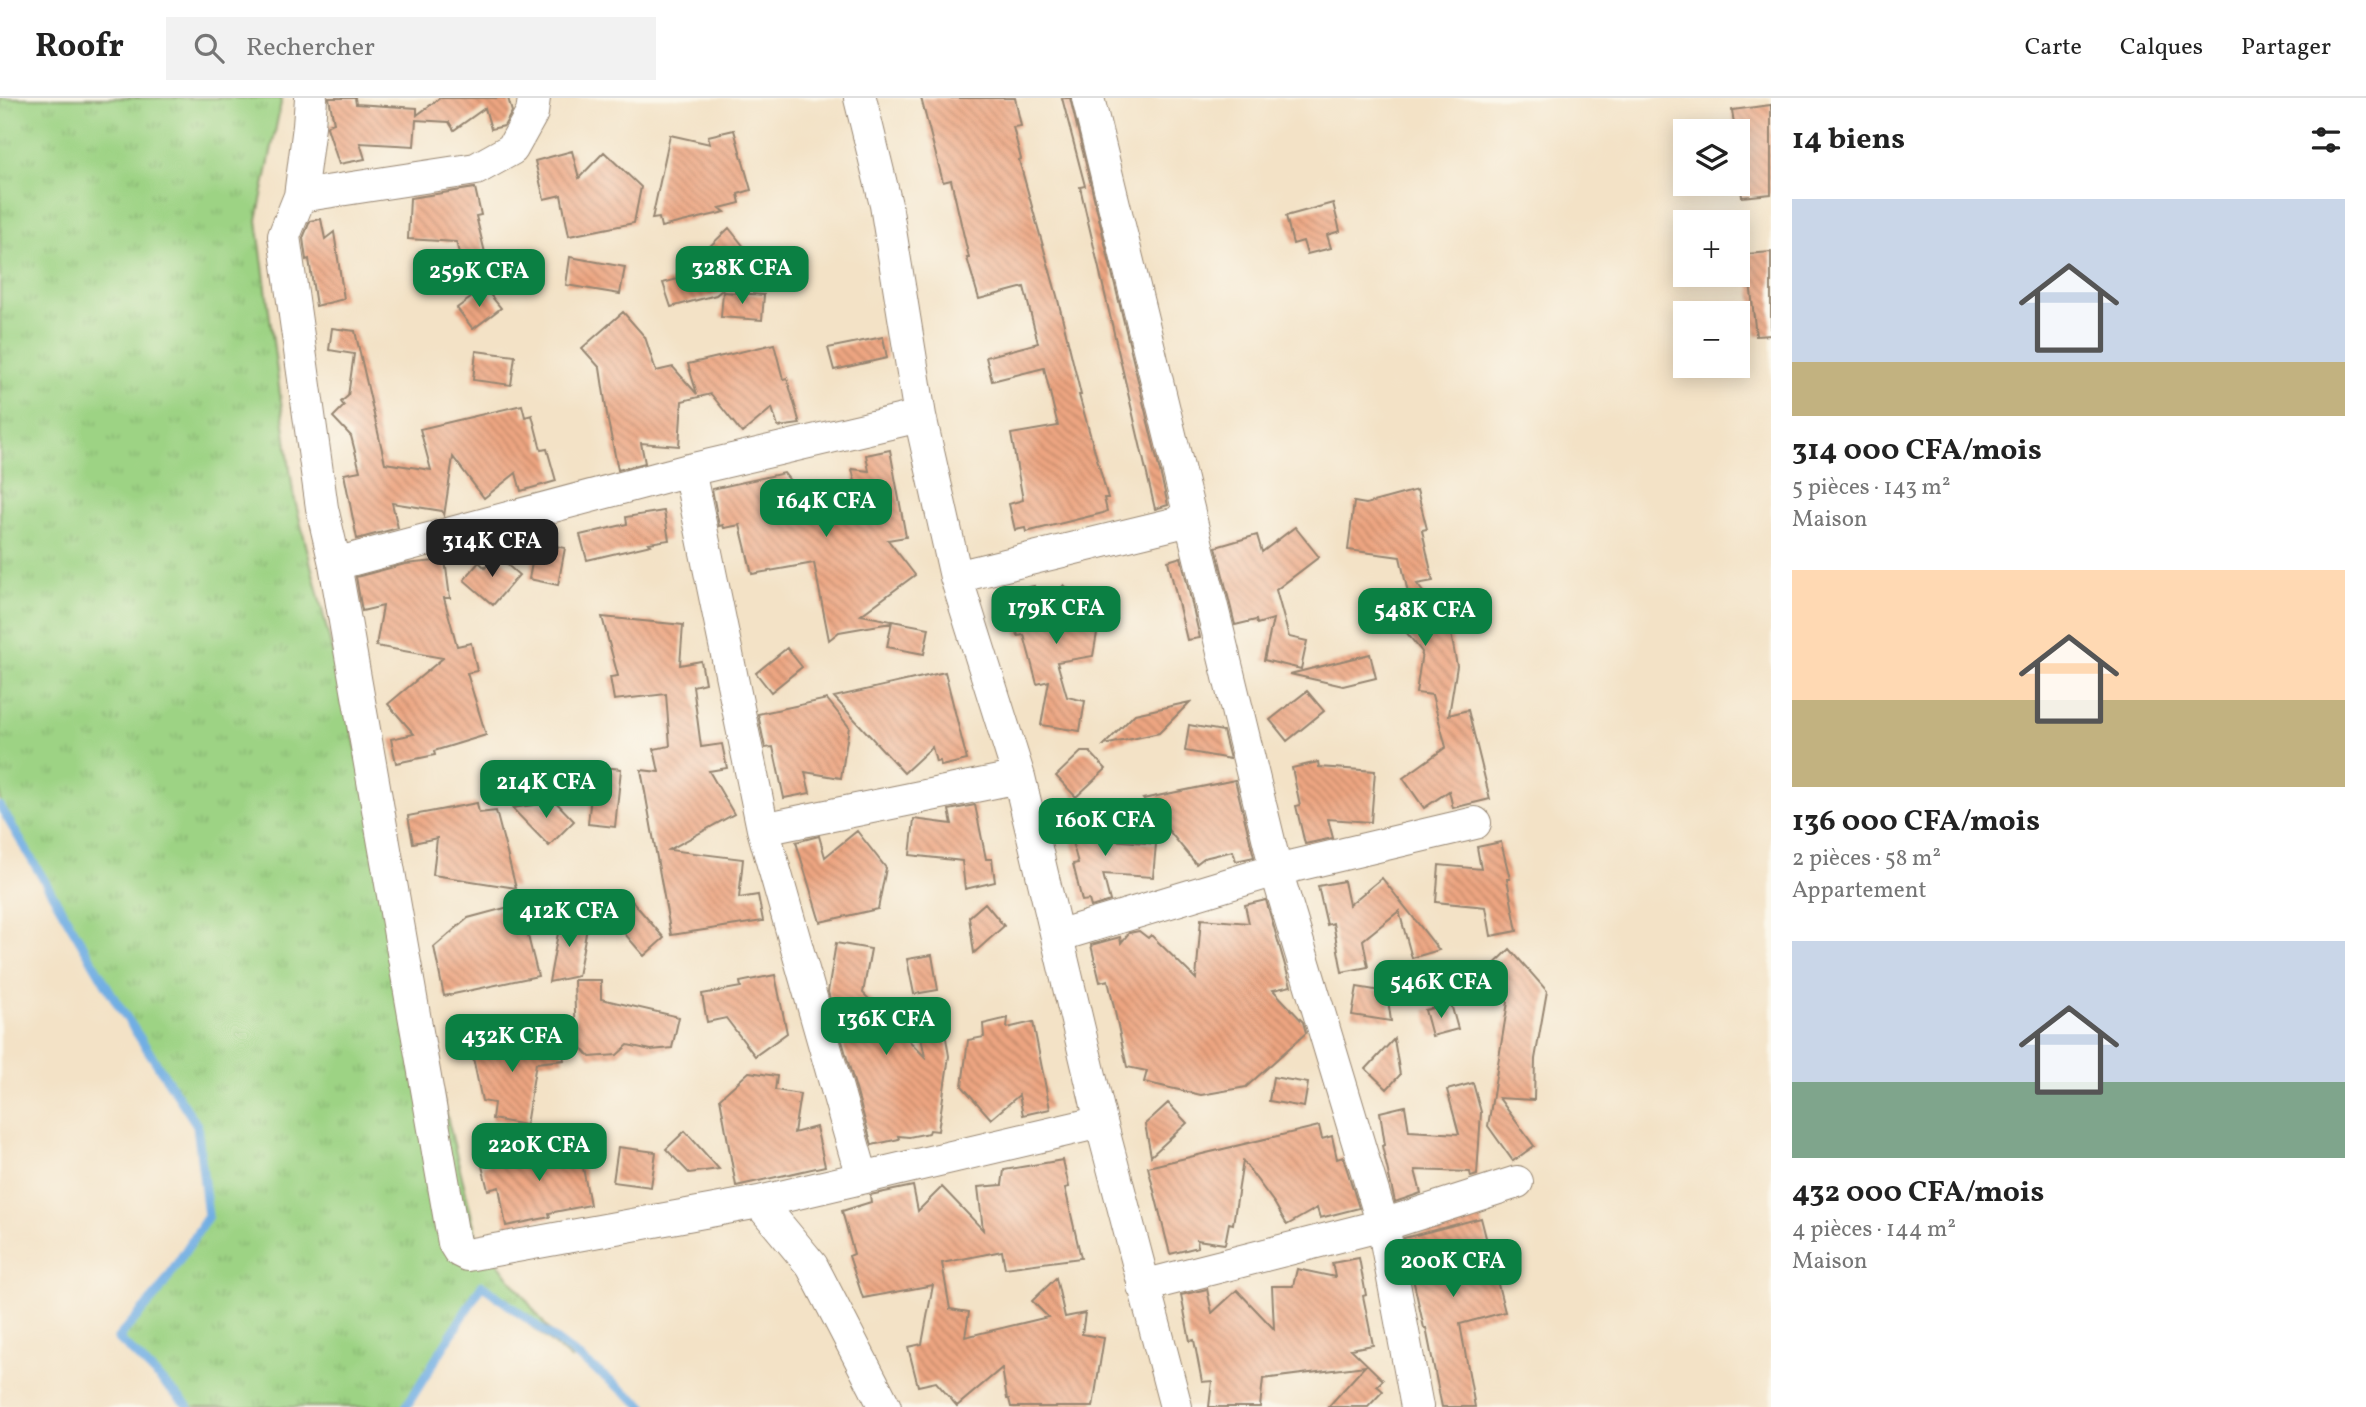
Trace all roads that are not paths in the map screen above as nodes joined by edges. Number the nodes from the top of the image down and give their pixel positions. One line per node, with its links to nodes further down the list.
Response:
1 (311, 98): 5 (street)
2 (534, 98): 5 (street)
3 (860, 98): 6 (street)
4 (1088, 98): 8 (street)
5 (300, 196): 9 (street)
6 (920, 416): 7 (street); 10 (street)
7 (689, 470): 9 (street); 13 (street)
8 (1190, 520): 10 (street); 14 (street)
9 (335, 564): 19 (street)
10 (956, 577): 11 (street)
11 (1019, 778): 13 (street); 15 (street)
12 (1475, 823): 14 (street)
13 (763, 829): 17 (street)
14 (1276, 870): 15 (street); 20 (street)
15 (1057, 936): 16 (street)
16 (1101, 1122): 17 (street); 21 (street)
17 (862, 1177): 19 (street)
18 (1517, 1182): 20 (street)
19 (759, 1202): 22 (street)
20 (1383, 1225): 21 (street); 24 (street)
21 (1143, 1286): 23 (street)
22 (885, 1407)
23 (1176, 1407)
24 (1418, 1407)

